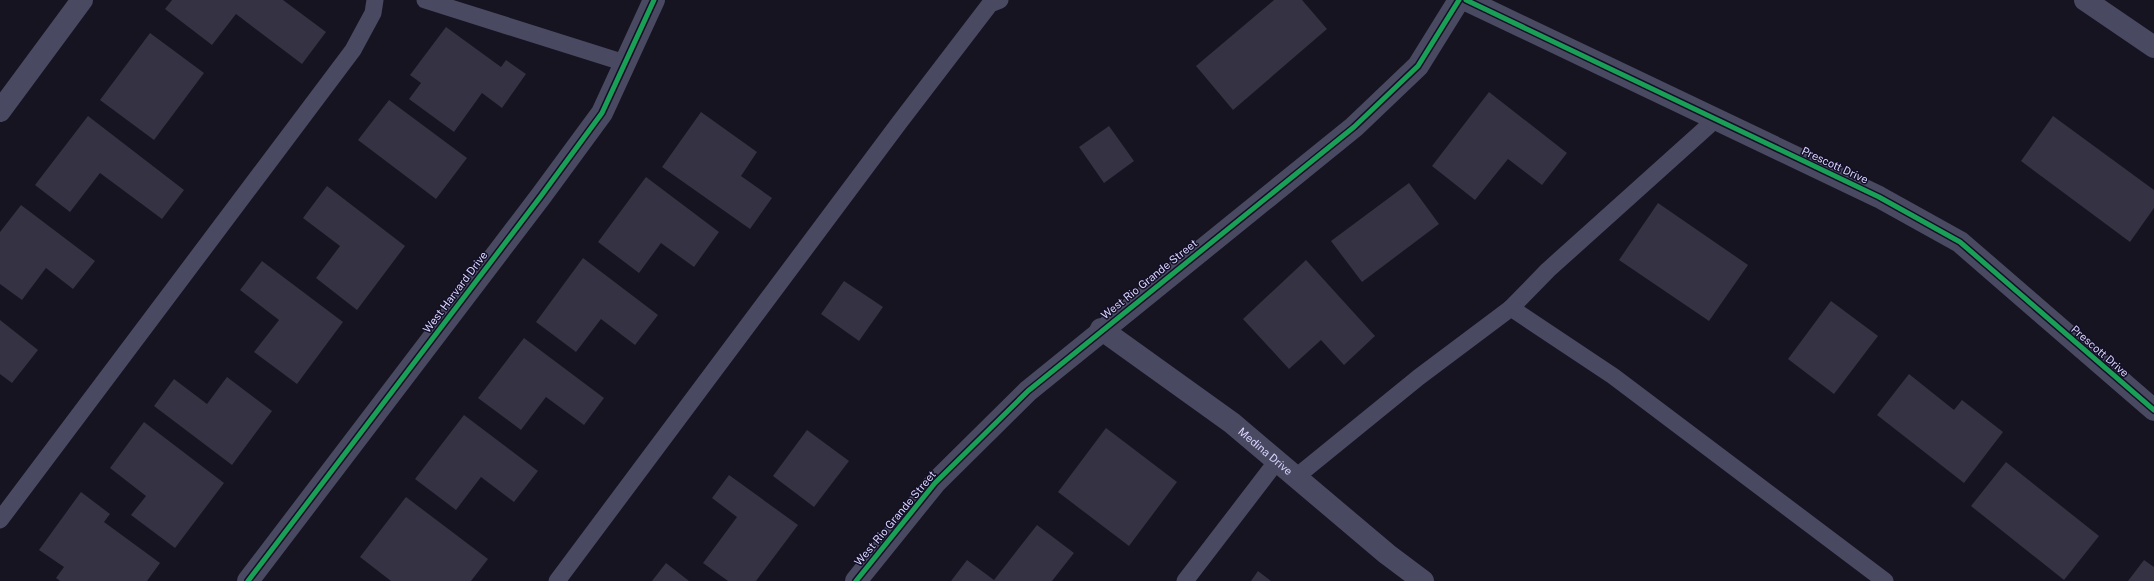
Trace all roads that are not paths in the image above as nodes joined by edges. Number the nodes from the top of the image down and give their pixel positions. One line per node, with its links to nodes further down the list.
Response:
1 (82, 0): 11 (street)
2 (375, 0): 18 (lane)
3 (425, 0): 10 (lane)
4 (654, 0): 10 (street, West Harvard Drive)
5 (1000, 0): 20 (lane)
6 (1459, 0): 14 (street, West Rio Grande Street)
7 (1466, 0): 12 (street, Prescott Drive)
8 (2086, 0): 9 (street)
9 (2154, 47)
10 (625, 62): 19 (street, West Harvard Drive)
11 (0, 111)
12 (1716, 119): 13 (lane); 15 (street, Prescott Drive)
13 (1511, 308): 17 (lane); 24 (lane)
14 (1102, 329): 16 (street, Medina Drive); 21 (street, West Rio Grande Street)
15 (2154, 410)
16 (1277, 461): 17 (street, Medina Drive); 22 (lane)
17 (1296, 477): 23 (street, Medina Drive)
18 (0, 520)
19 (248, 581)
20 (557, 581)
21 (856, 581)
22 (1185, 581)
23 (1423, 581)
24 (1885, 581)

